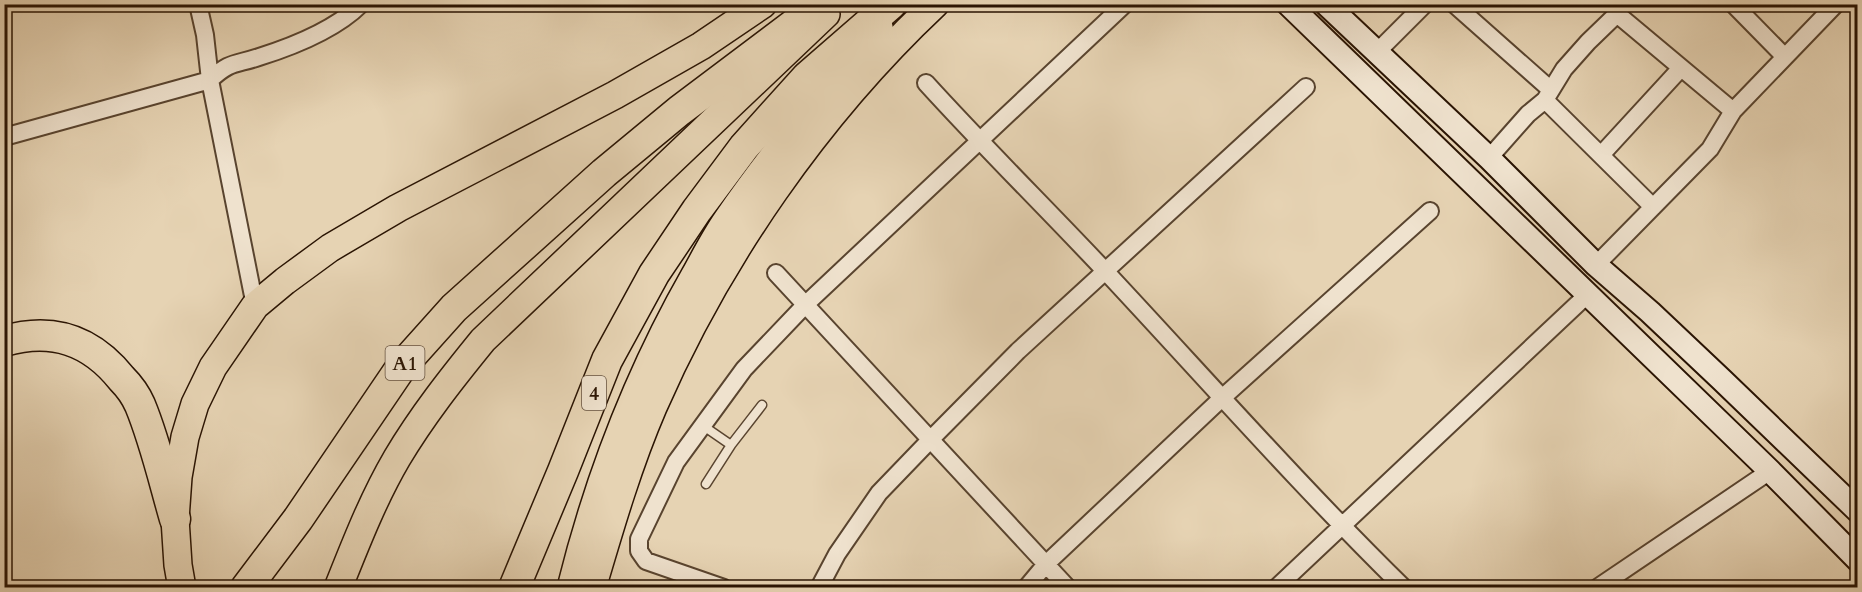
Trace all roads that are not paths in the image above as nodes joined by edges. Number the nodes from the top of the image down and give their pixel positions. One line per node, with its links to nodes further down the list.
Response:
1 (198, 4): 20 (street)
2 (361, 4): 20 (street)
3 (763, 4): 36 (highway)
4 (821, 4): 51 (highway, A1)
5 (835, 4): 52 (highway)
6 (891, 4): 53 (highway, 4)
7 (898, 4): 54 (highway)
8 (935, 4): 55 (highway)
9 (1125, 4): 26 (street)
10 (1288, 4): 34 (main road)
11 (1326, 4): 17 (main road)
12 (1425, 4): 17 (street)
13 (1454, 4): 23 (street)
14 (1733, 4): 18 (street)
15 (1836, 4): 18 (street)
16 (1620, 9): 19 (street); 23 (street)
17 (1377, 52): 28 (main road)
18 (1785, 57): 24 (street)
19 (1682, 68): 24 (street); 27 (street)
20 (210, 80): 25 (street); 36 (street)
21 (926, 83): 26 (street)
22 (1306, 87): 32 (street)
23 (1548, 95): 27 (street); 28 (street)
24 (1733, 111): 29 (street)
25 (4, 137)
26 (980, 140): 32 (street); 35 (street)
27 (1601, 155): 29 (street)
28 (1489, 158): 31 (main road)
29 (1653, 207): 31 (street)
30 (1430, 211): 38 (street)
31 (1596, 265): 45 (main road)
32 (1105, 272): 38 (street); 41 (street)
33 (776, 273): 35 (street)
34 (1587, 295): 43 (main road); 47 (street)
35 (806, 304): 40 (street); 41 (street)
36 (255, 306): 46 (highway)
37 (4, 341): 46 (highway)
38 (1222, 398): 47 (street); 49 (street)
39 (762, 405): 42 (lane)
40 (702, 425): 42 (lane); 56 (street)
41 (931, 439): 49 (street); 57 (street)
42 (731, 445): 44 (lane)
43 (1770, 471): 48 (main road); 62 (street)
44 (706, 484)
45 (1857, 511)
46 (175, 519): 50 (highway)
47 (1342, 527): 60 (street); 61 (street)
48 (1857, 560)
49 (1046, 564): 58 (street); 59 (street)
50 (180, 576)
51 (246, 588)
52 (338, 588)
53 (514, 588)
54 (571, 588)
55 (592, 588)
56 (724, 588)
57 (819, 588)
58 (1026, 588)
59 (1068, 588)
60 (1276, 588)
61 (1404, 588)
62 (1597, 588)

